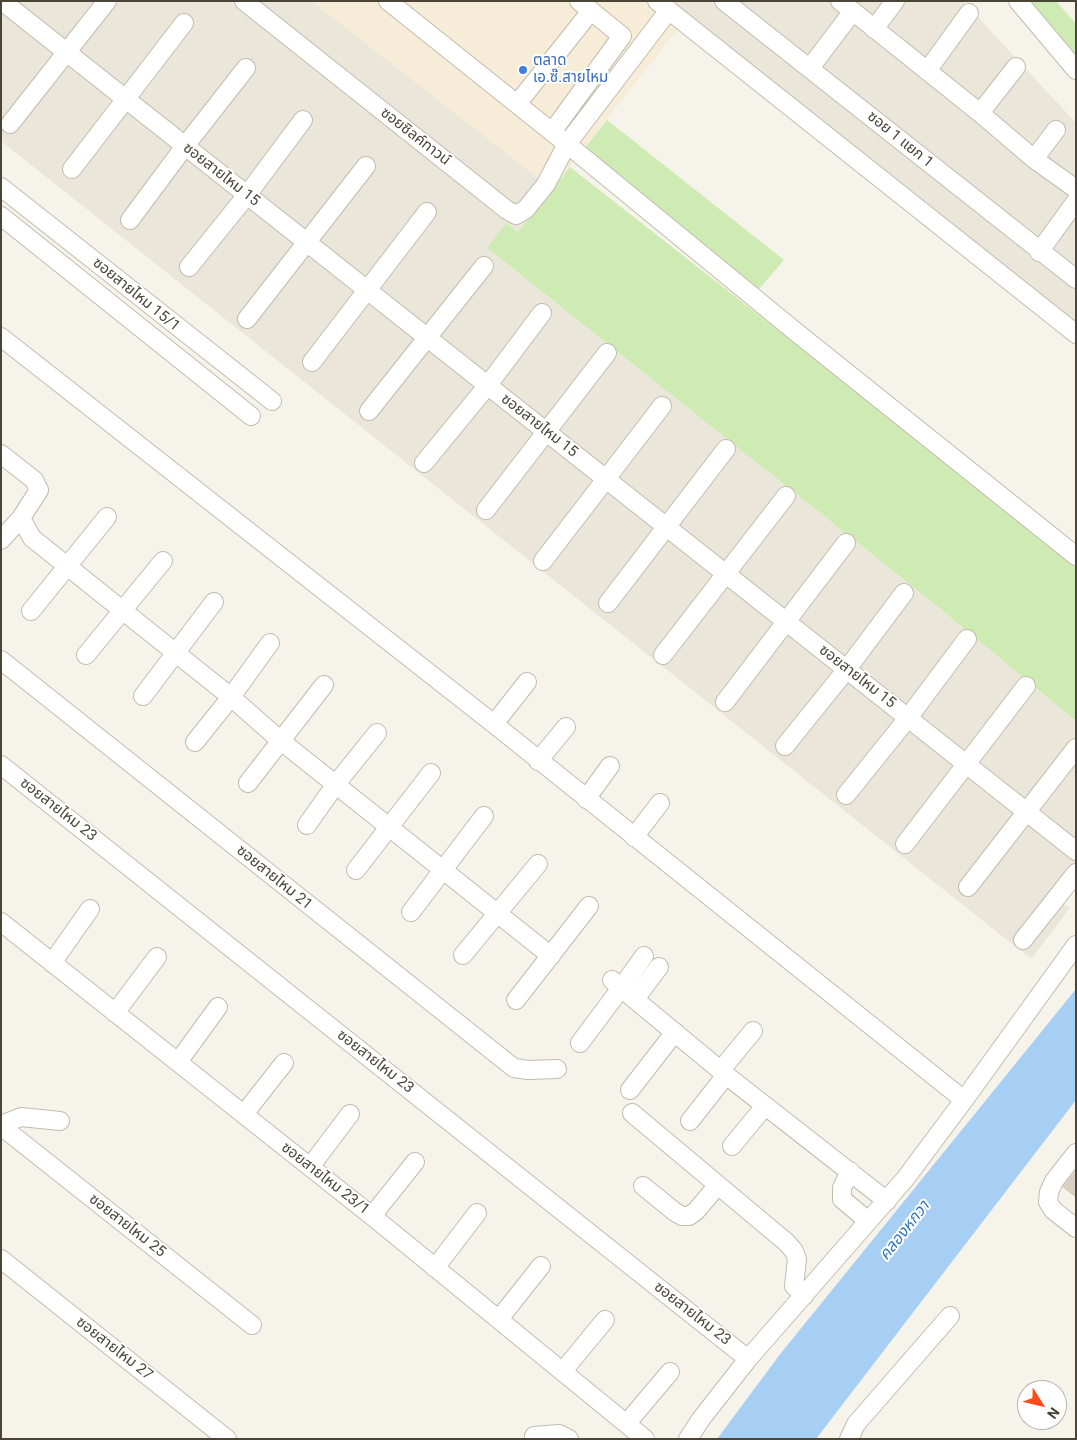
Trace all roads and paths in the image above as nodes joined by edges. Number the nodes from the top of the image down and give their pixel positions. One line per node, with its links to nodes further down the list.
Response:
1 (107, 1): 14 (street)
2 (244, 1): 27 (street, ซอยซิลค์ทาวน์)
3 (388, 1): 21 (street)
4 (724, 1): 17 (street, ซอย 1 แยก 1)
5 (895, 1): 13 (street)
6 (1018, 1): 18 (street)
7 (5, 5): 14 (street, ซอยสายไหม 15)
8 (585, 6): 21 (street); 26 (street)
9 (663, 6): 27 (street); 49 (street)
10 (846, 6): 13 (street); 17 (street)
11 (969, 13): 19 (street)
12 (184, 23): 20 (street)
13 (874, 29): 19 (street)
14 (67, 52): 20 (street, ซอยสายไหม 15); 24 (street)
15 (1016, 67): 22 (street)
16 (246, 68): 28 (street)
17 (810, 68): 40 (street, ซอย 1 แยก 1)
18 (1076, 70)
19 (927, 71): 22 (street)
20 (126, 99): 28 (street, ซอยสายไหม 15); 31 (street)
21 (517, 104): 26 (street)
22 (980, 113): 29 (street)
23 (303, 120): 34 (street)
24 (10, 124)
25 (1056, 130): 29 (street)
26 (552, 132): 27 (street)
27 (567, 144): 71 (street)
28 (185, 146): 34 (street, ซอยสายไหม 15); 38 (street)
29 (1034, 159): 33 (street)
30 (366, 166): 39 (street)
31 (72, 169)
32 (1, 187): 41 (street, ซอยสายไหม 15/1)
33 (1076, 189)
34 (247, 195): 39 (street, ซอยสายไหม 15); 42 (street)
35 (1076, 201): 40 (street)
36 (427, 212): 46 (street)
37 (1, 216): 44 (street, ซอยสายไหม 15/1)
38 (130, 220)
39 (307, 243): 46 (street, ซอยสายไหม 15); 48 (street)
40 (1039, 252): 45 (street, ซอย 1 แยก 1)
41 (84, 253): 44 (street); 55 (street, ซอยสายไหม 15/1)
42 (189, 266)
43 (484, 266): 51 (street)
44 (71, 271): 58 (street, ซอยสายไหม 15/1)
45 (1076, 279)
46 (367, 290): 51 (street, ซอยสายไหม 15); 53 (street)
47 (542, 313): 54 (street)
48 (247, 319)
49 (1076, 334)
50 (1, 337): 96 (street)
51 (428, 338): 54 (street, ซอยสายไหม 15); 57 (street)
52 (607, 353): 59 (street)
53 (312, 362)
54 (488, 385): 59 (street, ซอยสายไหม 15); 62 (street)
55 (272, 401)
56 (662, 406): 63 (street)
57 (369, 411)
58 (252, 416)
59 (547, 432): 63 (street, ซอยสายไหม 15); 65 (street)
60 (726, 449): 68 (street)
61 (1, 454): 67 (street)
62 (424, 463)
63 (606, 479): 68 (street, ซอยสายไหม 15); 73 (street)
64 (786, 496): 75 (street)
65 (486, 510)
66 (107, 517): 74 (street)
67 (21, 518): 69 (street); 74 (street)
68 (666, 527): 75 (street, ซอยสายไหม 15); 78 (street)
69 (1, 540)
70 (846, 543): 81 (street)
71 (1076, 556)
72 (163, 561): 79 (street)
73 (543, 562)
74 (67, 566): 79 (street); 80 (street)
75 (726, 574): 81 (street, ซอยสายไหม 15); 86 (street)
76 (904, 593): 88 (street)
77 (214, 602): 84 (street)
78 (608, 602)
79 (122, 610): 84 (street); 85 (street)
80 (31, 611)
81 (786, 622): 88 (street, ซอยสายไหม 15); 94 (street)
82 (966, 639): 95 (street)
83 (270, 643): 93 (street)
84 (176, 653): 92 (street); 93 (street)
85 (86, 655)
86 (663, 655)
87 (1, 660): 147 (street, ซอยสายไหม 21)
88 (847, 669): 95 (street, ซอยสายไหม 15); 101 (street)
89 (527, 682): 96 (street)
90 (324, 686): 99 (street)
91 (1026, 686): 105 (street)
92 (142, 696)
93 (231, 697): 99 (street); 100 (street)
94 (725, 702)
95 (908, 718): 105 (street, ซอยสายไหม 15); 110 (street)
96 (494, 724): 103 (street)
97 (566, 727): 103 (street)
98 (377, 732): 109 (street)
99 (281, 740): 108 (street); 109 (street)
100 (195, 742)
101 (785, 746)
102 (1076, 748): 113 (street)
103 (538, 761): 111 (street)
104 (1, 765): 178 (street, ซอยสายไหม 23)
105 (967, 765): 113 (street, ซอยสายไหม 15); 118 (street)
106 (610, 766): 111 (street)
107 (431, 773): 116 (street)
108 (248, 783)
109 (336, 784): 115 (street); 116 (street)
110 (846, 795)
111 (586, 799): 117 (street)
112 (660, 803): 117 (street)
113 (1026, 812): 119 (street, ซอยสายไหม 15); 124 (street)
114 (484, 816): 121 (street)
115 (307, 825)
116 (389, 827): 121 (street); 122 (street)
117 (634, 837): 150 (street)
118 (905, 844)
119 (1076, 851)
120 (538, 864): 128 (street)
121 (442, 869): 127 (street); 128 (street)
122 (356, 870)
123 (1076, 873): 130 (street)
124 (968, 887)
125 (590, 906): 133 (street)
126 (90, 909): 136 (street)
127 (411, 912)
128 (497, 913): 132 (street); 133 (street)
129 (1, 922): 136 (street, ซอยสายไหม 23/1)
130 (1023, 940)
131 (1076, 945): 150 (street)
132 (463, 955)
133 (551, 956): 139 (street)
134 (644, 956): 138 (street)
135 (157, 957): 141 (street)
136 (52, 963): 141 (street, ซอยสายไหม 23/1)
137 (659, 967): 138 (street)
138 (623, 989): 143 (street); 144 (street)
139 (516, 1000)
140 (218, 1007): 145 (street)
141 (115, 1013): 145 (street, ซอยสายไหม 23/1)
142 (753, 1031): 148 (street)
143 (675, 1032): 148 (street); 149 (street)
144 (580, 1043)
145 (178, 1062): 153 (street, ซอยสายไหม 23/1)
146 (284, 1063): 153 (street)
147 (557, 1069)
148 (724, 1073): 151 (street); 156 (street)
149 (630, 1090)
150 (964, 1100): 165 (street)
151 (765, 1106): 158 (street); 162 (street)
152 (632, 1113): 163 (street)
153 (244, 1114): 161 (street, ซอยสายไหม 23/1)
154 (350, 1114): 161 (street)
155 (60, 1121): 157 (street)
156 (690, 1121)
157 (1, 1126): 177 (street, ซอยสายไหม 25)
158 (732, 1146)
159 (1076, 1153): 169 (street)
160 (415, 1162): 167 (street)
161 (310, 1167): 167 (street, ซอยสายไหม 23/1)
162 (850, 1171): 165 (street); 168 (street)
163 (718, 1185): 164 (street); 173 (street)
164 (643, 1186)
165 (887, 1201): 168 (street)
166 (477, 1213): 172 (street)
167 (372, 1216): 172 (street, ซอยสายไหม 23/1)
168 (868, 1221): 173 (street)
169 (1076, 1228)
170 (1, 1259): 183 (street, ซอยสายไหม 27)
171 (542, 1266): 175 (street)
172 (435, 1268): 175 (street, ซอยสายไหม 23/1)
173 (804, 1296): 178 (street)
174 (950, 1316): 187 (street)
175 (499, 1319): 179 (street, ซอยสายไหม 23/1)
176 (605, 1320): 179 (street)
177 (252, 1325)
178 (748, 1359): 186 (street)
179 (563, 1371): 181 (street, ซอยสายไหม 23/1)
180 (670, 1372): 181 (street)
181 (627, 1423): 185 (street, ซอยสายไหม 23/1)
182 (534, 1436): 184 (street)
183 (227, 1439)
184 (569, 1439)
185 (645, 1439)
186 (688, 1439)
187 (849, 1439)

